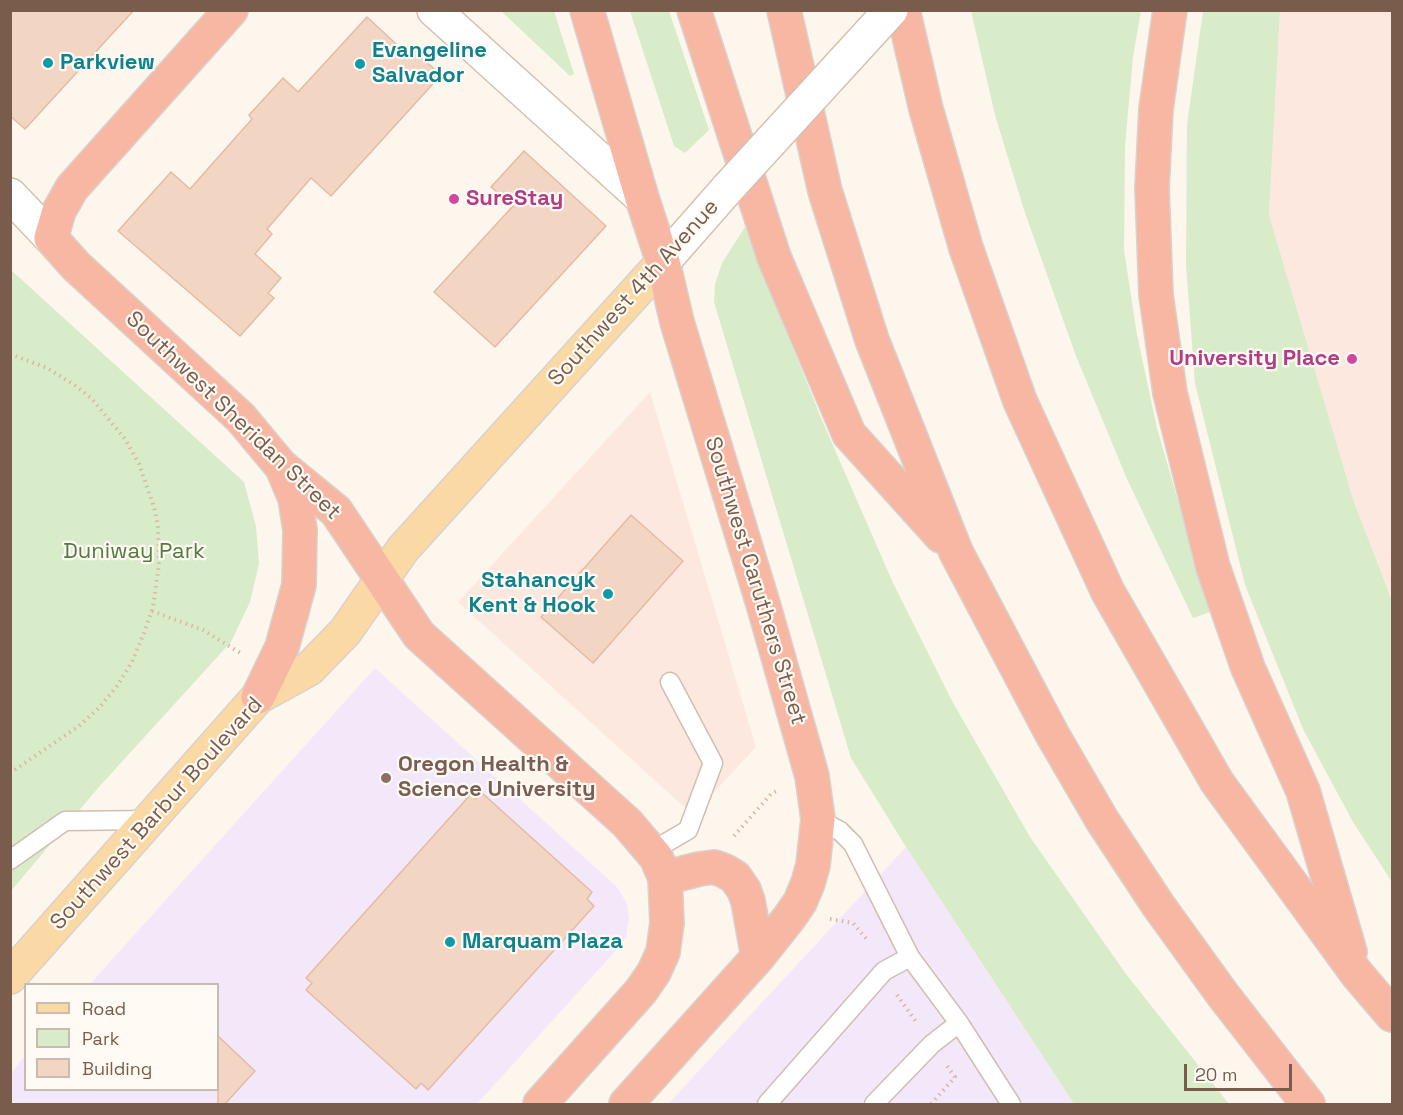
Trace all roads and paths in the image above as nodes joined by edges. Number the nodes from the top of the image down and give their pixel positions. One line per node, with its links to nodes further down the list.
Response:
1 (231, 10): 11 (highway)
2 (434, 10): 10 (main road)
3 (587, 10): 10 (highway, Southwest Caruthers Street)
4 (694, 10): 15 (highway)
5 (784, 10): 15 (highway)
6 (891, 10): 12 (main road, Southwest 4th Avenue, bridge)
7 (903, 10): 31 (highway)
8 (1170, 10): 31 (highway)
9 (10, 195): 11 (main road, Southwest Sheridan Street)
10 (642, 198): 12 (highway, Southwest Caruthers Street)
11 (51, 238): 14 (highway, Southwest Sheridan Street)
12 (663, 262): 16 (main road, Southwest 4th Avenue); 21 (highway, Southwest Caruthers Street)
13 (10, 354): 17 (path)
14 (281, 466): 16 (highway, Southwest Sheridan Street); 19 (highway)
15 (956, 552): 36 (highway)
16 (381, 580): 19 (main road, Southwest Barbur Boulevard); 26 (highway, Southwest Sheridan Street)
17 (152, 611): 19 (path); 20 (path)
18 (670, 682): 26 (lane)
19 (264, 685): 22 (main road, Southwest Barbur Boulevard)
20 (10, 773)
21 (812, 776): 23 (highway, Southwest Caruthers Street); 24 (path)
22 (150, 820): 25 (lane); 32 (main road, Southwest Barbur Boulevard)
23 (829, 825): 28 (highway, Southwest Caruthers Street); 29 (lane)
24 (731, 841)
25 (10, 860)
26 (658, 865): 28 (highway); 37 (highway)
27 (837, 919): 30 (path)
28 (758, 957): 38 (highway, Southwest Caruthers Street)
29 (910, 957): 30 (lane); 34 (lane)
30 (884, 971): 35 (path); 39 (lane)
31 (1357, 974): 33 (highway)
32 (10, 977)
33 (1392, 1015)
34 (959, 1023): 35 (lane); 42 (lane)
35 (932, 1044): 40 (lane); 41 (path)
36 (1304, 1097)
37 (540, 1104)
38 (626, 1104)
39 (767, 1104)
40 (874, 1104)
41 (931, 1104)
42 (1011, 1104)

